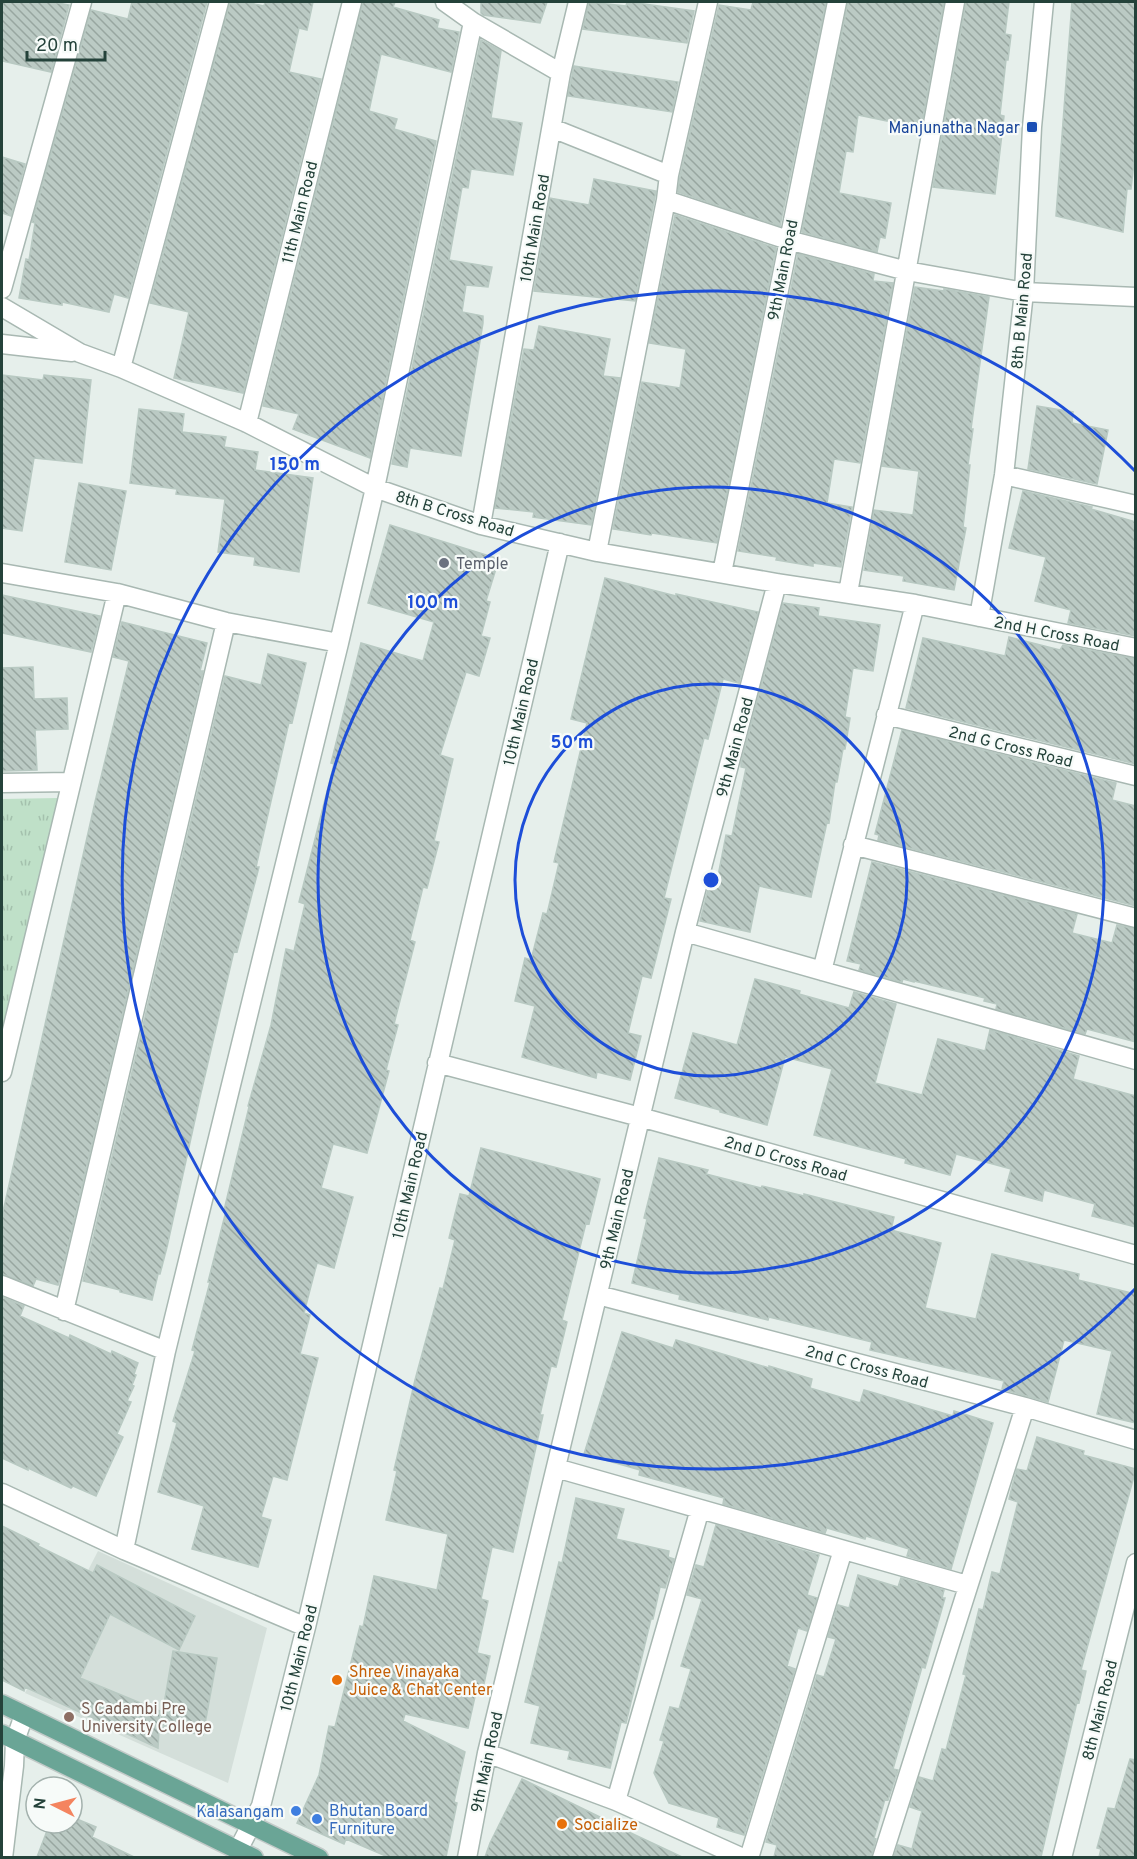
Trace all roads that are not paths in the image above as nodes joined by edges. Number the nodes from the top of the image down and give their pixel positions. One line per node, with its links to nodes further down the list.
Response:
1 (82, 2): 17 (street)
2 (219, 2): 23 (street)
3 (351, 2): 24 (street, 11th Main Road)
4 (445, 2): 10 (street)
5 (578, 2): 11 (street, 10th Main Road)
6 (708, 2): 13 (street)
7 (837, 2): 15 (street, 9th Main Road)
8 (956, 2): 16 (street)
9 (1044, 2): 18 (street, 8th B Main Road)
10 (473, 22): 11 (street); 26 (street)
11 (561, 73): 12 (street, 10th Main Road)
12 (552, 128): 13 (street); 28 (street, 10th Main Road)
13 (669, 175): 14 (street)
14 (666, 200): 15 (street); 30 (street)
15 (788, 240): 16 (street); 32 (street, 9th Main Road)
16 (907, 271): 18 (street); 35 (street)
17 (2, 289)
18 (1024, 292): 19 (street); 25 (street, 8th B Main Road)
19 (1136, 297)
20 (2, 307): 22 (street, 8th B Cross Road)
21 (2, 344): 22 (street)
22 (80, 352): 23 (street, 8th B Cross Road)
23 (121, 368): 24 (street, 8th B Cross Road)
24 (247, 423): 26 (street, 8th B Cross Road)
25 (1004, 475): 27 (street); 37 (street, 8th B Main Road)
26 (375, 488): 28 (street, 8th B Cross Road); 39 (street)
27 (1136, 505)
28 (481, 525): 29 (street, 8th B Cross Road)
29 (560, 543): 30 (street, 8th B Cross Road); 50 (street, 10th Main Road)
30 (597, 552): 32 (street, 8th B Cross Road)
31 (2, 573): 34 (street)
32 (722, 573): 33 (street, 8th B Cross Road)
33 (777, 583): 35 (street, 8th B Cross Road); 47 (street, 9th Main Road)
34 (117, 593): 38 (street); 43 (street)
35 (848, 593): 36 (street, 8th B Cross Road)
36 (915, 603): 37 (street, 8th B Cross Road); 41 (street)
37 (979, 617): 40 (street, 2nd H Cross Road)
38 (226, 622): 39 (street); 56 (street)
39 (339, 643): 57 (street)
40 (1136, 648)
41 (886, 715): 42 (street, 2nd G Cross Road); 45 (street)
42 (1136, 776)
43 (71, 782): 44 (street); 51 (street)
44 (2, 783)
45 (853, 845): 46 (street); 48 (street)
46 (1136, 918)
47 (685, 932): 48 (street); 52 (street, 9th Main Road)
48 (822, 971): 49 (street)
49 (1136, 1060)
50 (437, 1063): 52 (street, 2nd D Cross Road); 67 (street, 10th Main Road)
51 (2, 1072)
52 (640, 1117): 53 (street, 2nd D Cross Road); 55 (street, 9th Main Road)
53 (1136, 1255)
54 (2, 1285): 56 (street)
55 (598, 1295): 58 (street, 2nd C Cross Road); 60 (street, 9th Main Road)
56 (64, 1311): 57 (street)
57 (166, 1351): 63 (street)
58 (1025, 1407): 59 (street, 2nd C Cross Road); 66 (street)
59 (1136, 1440)
60 (556, 1468): 62 (street); 71 (street, 9th Main Road)
61 (2, 1493): 63 (street)
62 (700, 1509): 64 (street); 72 (street)
63 (124, 1550): 67 (street)
64 (843, 1550): 66 (street); 79 (street)
65 (1136, 1563): 81 (street, 8th Main Road)
66 (967, 1585): 80 (street)
67 (306, 1627): 73 (street, 10th Main Road)
68 (2, 1704): 69 (main road)
69 (24, 1714): 70 (street); 73 (main road)
70 (8, 1737): 74 (main road); 75 (street)
71 (487, 1753): 72 (street); 77 (street, 9th Main Road)
72 (615, 1801): 78 (street)
73 (251, 1825): 74 (street, 10th Main Road); 76 (main road)
74 (246, 1854)
75 (3, 1857)
76 (319, 1857)
77 (467, 1857)
78 (743, 1857)
79 (749, 1857)
80 (882, 1857)
81 (1062, 1857)

